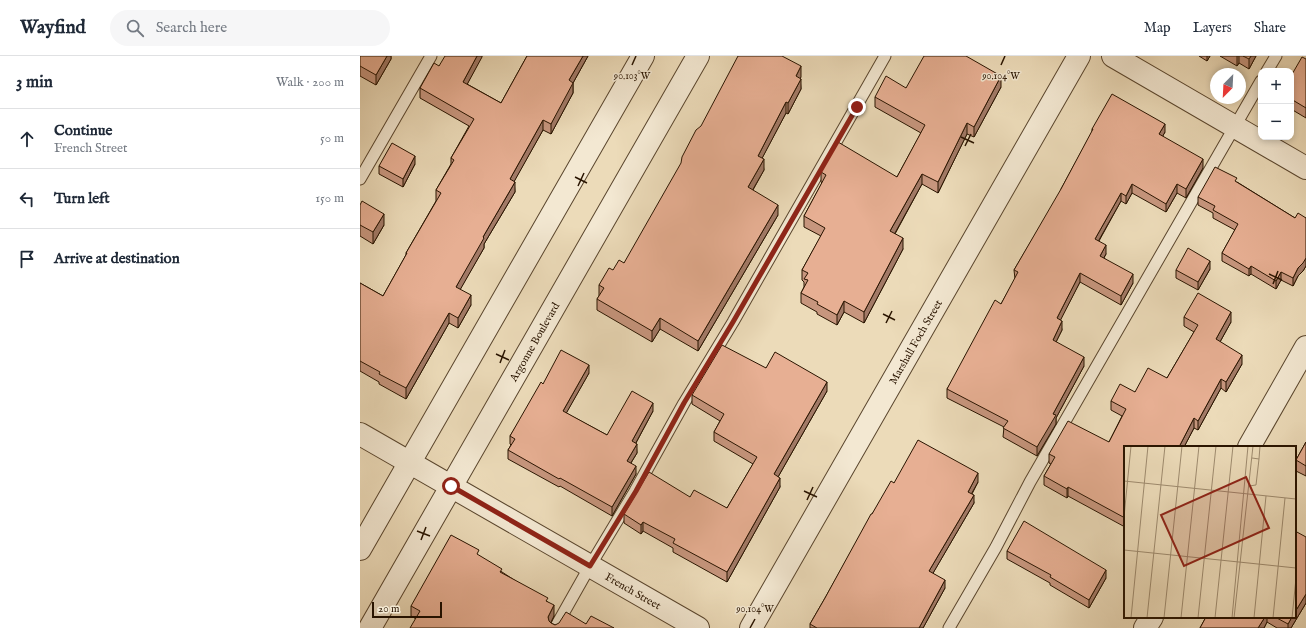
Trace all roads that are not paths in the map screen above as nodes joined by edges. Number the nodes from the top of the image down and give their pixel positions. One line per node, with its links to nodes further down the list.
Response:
1 (431, 56): 12 (lane)
2 (643, 56): 16 (street)
3 (698, 56): 17 (street, Argonne Boulevard)
4 (885, 56): 19 (lane)
5 (1079, 56): 24 (street, Marshall Foch Street)
6 (1113, 56): 10 (street)
7 (1276, 56): 8 (lane)
8 (1269, 68)
9 (1258, 86): 10 (lane)
10 (1234, 126): 11 (street); 25 (lane)
11 (1306, 168)
12 (360, 179)
13 (1306, 347): 15 (street)
14 (360, 434): 16 (street, French Street)
15 (1250, 446)
16 (409, 463): 17 (street, French Street); 18 (street)
17 (451, 486): 19 (street, French Street); 21 (street, Argonne Boulevard)
18 (363, 536)
19 (590, 566): 22 (lane); 23 (street, French Street)
20 (1151, 618): 26 (street)
21 (370, 628)
22 (555, 628)
23 (698, 628)
24 (751, 628)
25 (949, 628)
26 (1145, 628)

